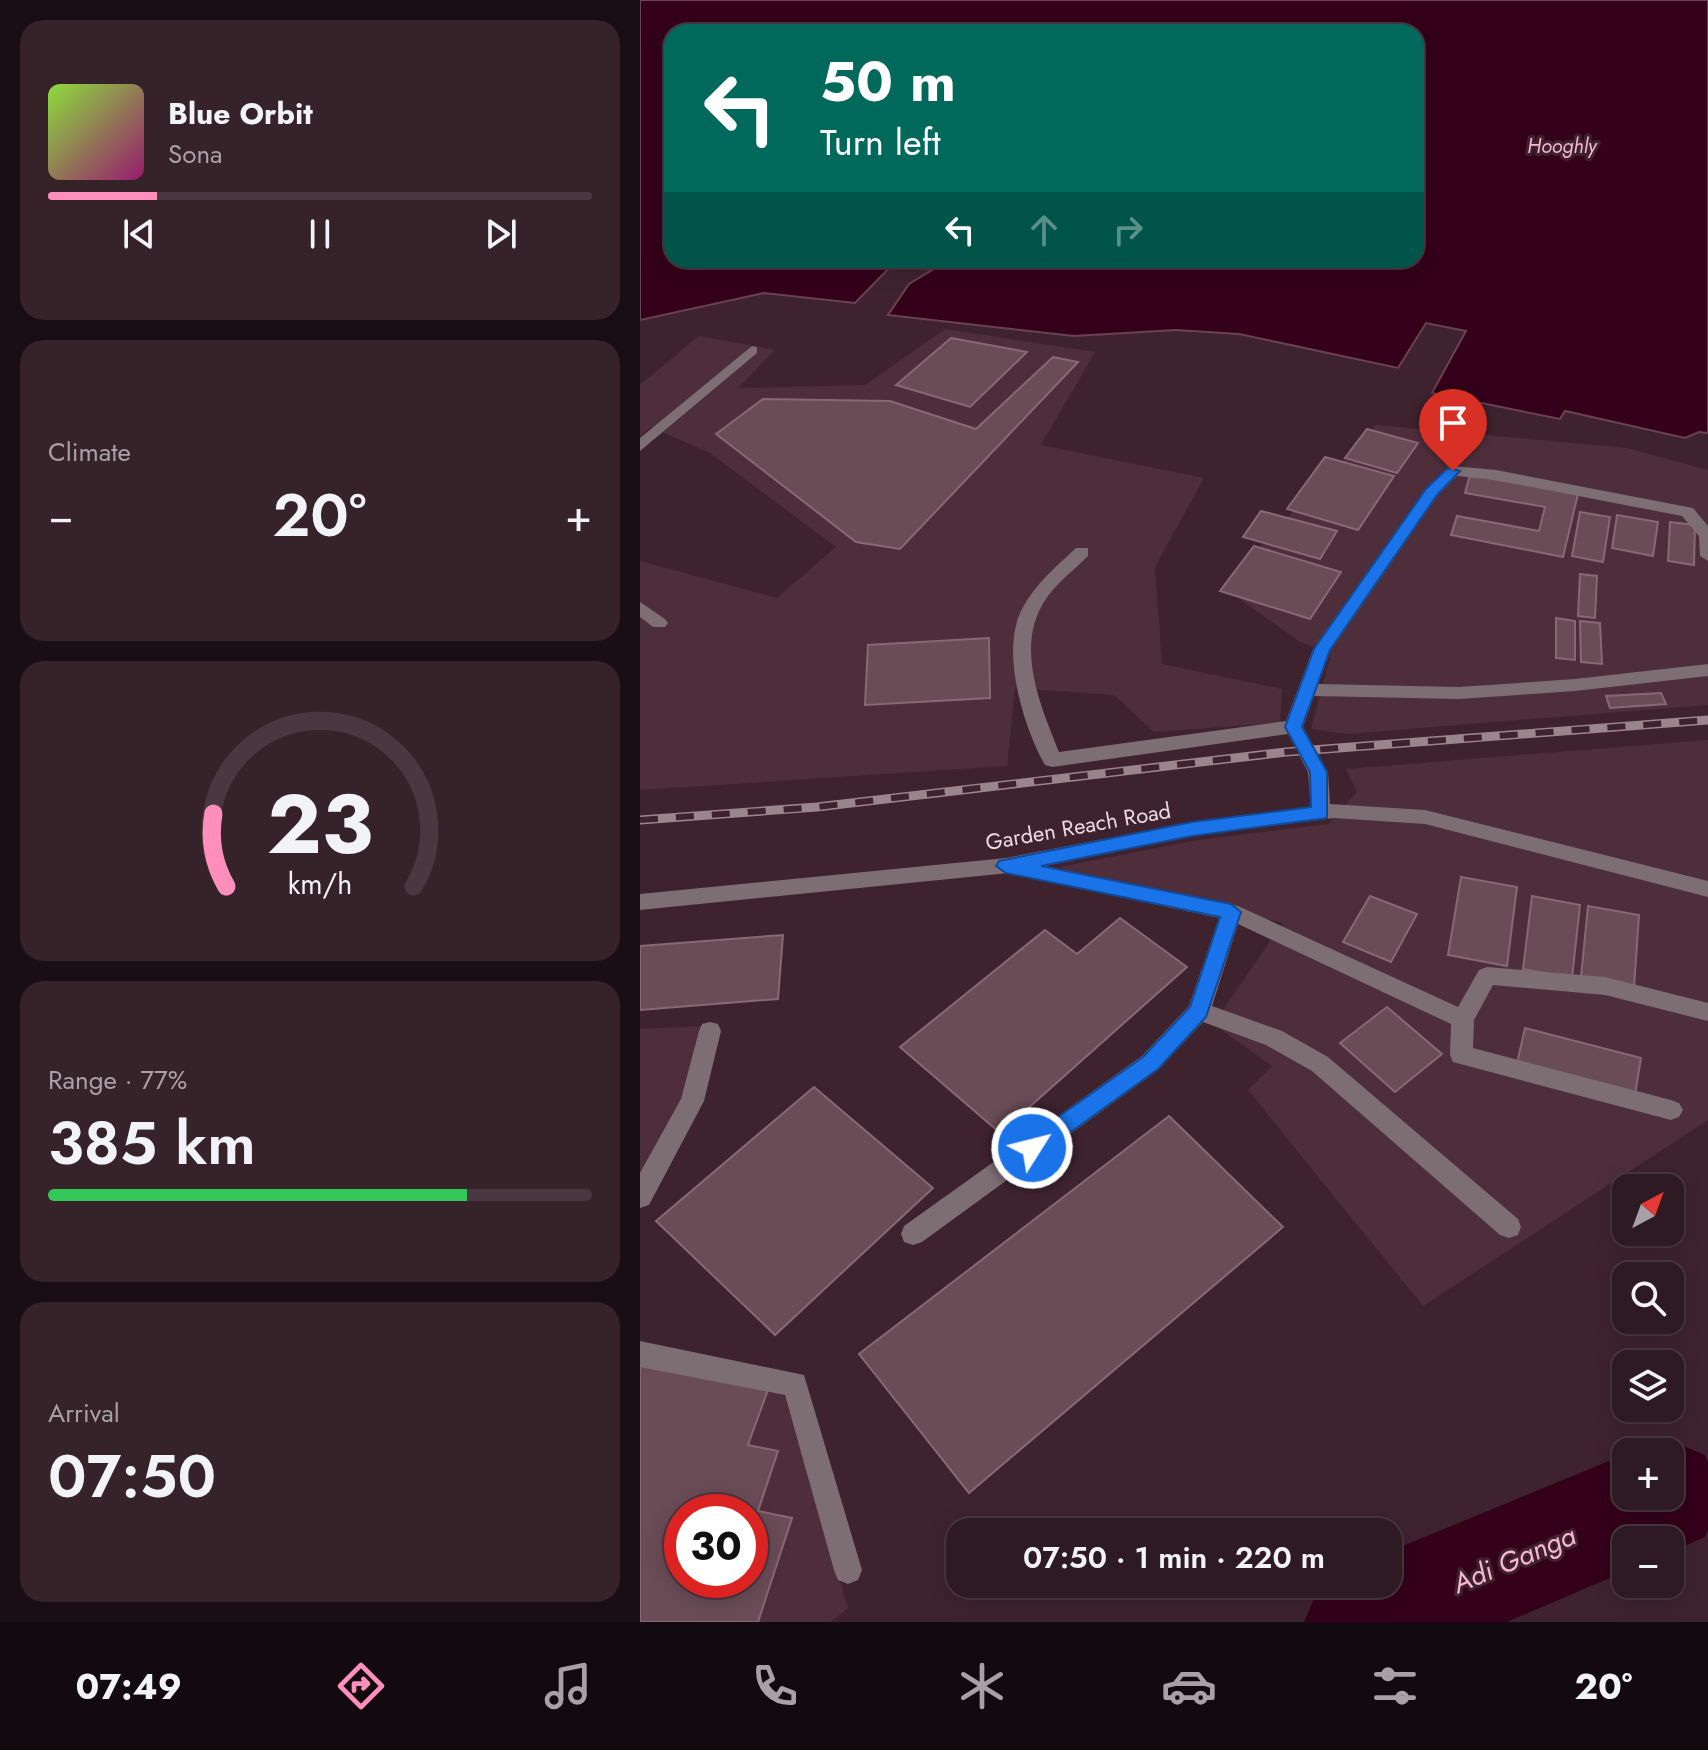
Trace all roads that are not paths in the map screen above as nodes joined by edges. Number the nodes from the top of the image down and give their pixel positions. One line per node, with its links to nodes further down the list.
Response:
1 (752, 350): 2 (street)
2 (640, 446)
3 (1082, 552): 9 (street)
4 (1708, 556): 8 (street)
5 (640, 608): 6 (street)
6 (659, 623)
7 (1708, 670): 8 (street)
8 (1307, 690): 9 (street)
9 (1293, 727): 10 (street)
10 (1321, 813): 11 (street, Garden Reach Road); 12 (street, Garden Reach Road)
11 (1006, 866): 13 (street, Garden Reach Road); 14 (street)
12 (1708, 889)
13 (640, 902)
14 (1231, 912): 15 (street); 17 (street)
15 (1199, 1011): 21 (street); 22 (street)
16 (1708, 1012): 17 (street)
17 (1463, 1019): 19 (street)
18 (710, 1031): 20 (street)
19 (1671, 1110)
20 (640, 1197)
21 (1509, 1227)
22 (913, 1234)
23 (640, 1354): 24 (street)
24 (848, 1570)

